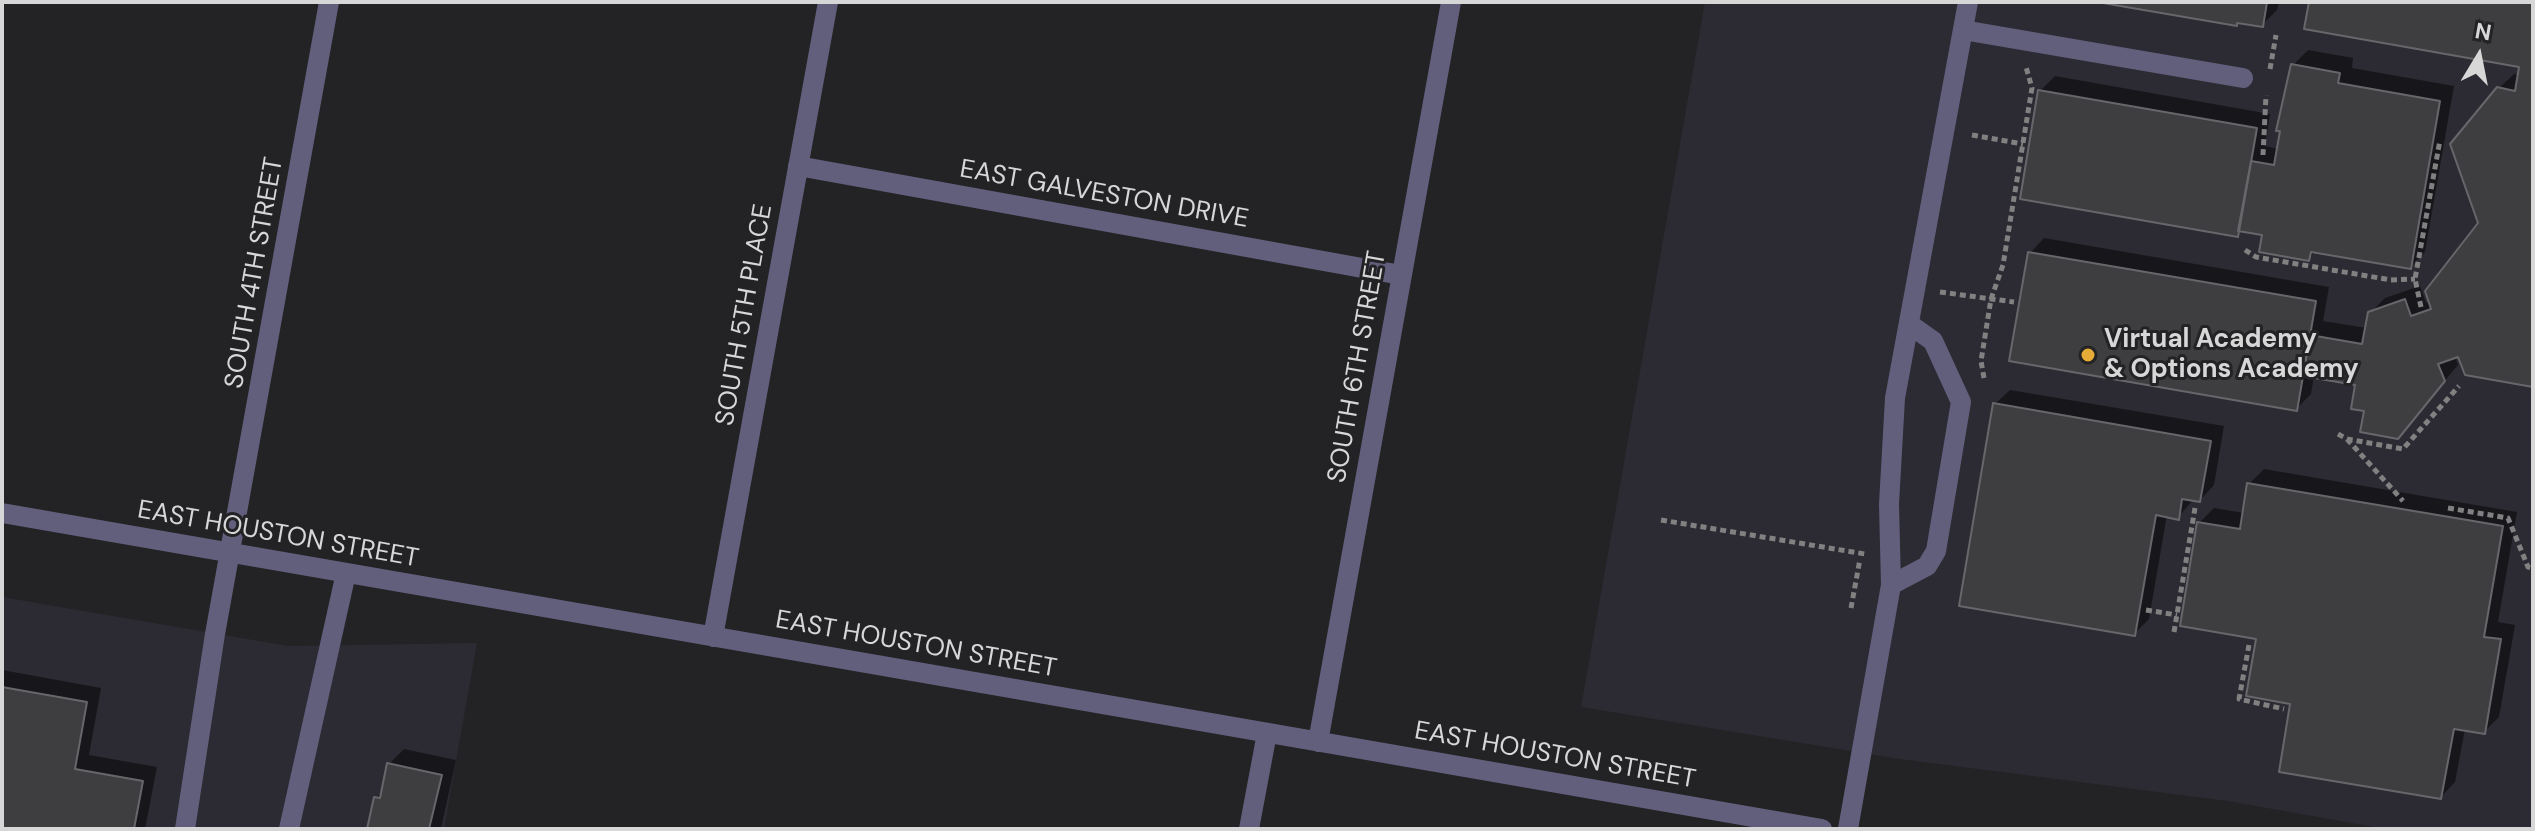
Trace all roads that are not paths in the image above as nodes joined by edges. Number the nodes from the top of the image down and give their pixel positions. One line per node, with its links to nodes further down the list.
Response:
1 (329, 2): 11 (street, SOUTH 4TH STREET)
2 (828, 2): 7 (street, SOUTH 5TH PLACE)
3 (1451, 2): 8 (street, SOUTH 6TH STREET)
4 (1968, 2): 5 (street)
5 (1963, 30): 6 (street); 9 (street)
6 (2243, 78)
7 (798, 166): 8 (street, EAST GALVESTON DRIVE); 14 (street, SOUTH 5TH PLACE)
8 (1401, 275): 16 (street, SOUTH 6TH STREET)
9 (1909, 324): 13 (street); 13 (street)
10 (2, 513): 11 (street, EAST HOUSTON STREET)
11 (230, 553): 12 (street, EAST HOUSTON STREET); 17 (street, SOUTH 4TH STREET)
12 (346, 573): 14 (street, EAST HOUSTON STREET); 18 (street)
13 (1891, 585): 21 (street)
14 (713, 637): 15 (street, EAST HOUSTON STREET)
15 (1267, 733): 16 (street, EAST HOUSTON STREET); 19 (street)
16 (1318, 742): 20 (street, EAST HOUSTON STREET)
17 (185, 829)
18 (289, 829)
19 (1249, 829)
20 (1822, 829)
21 (1848, 829)

